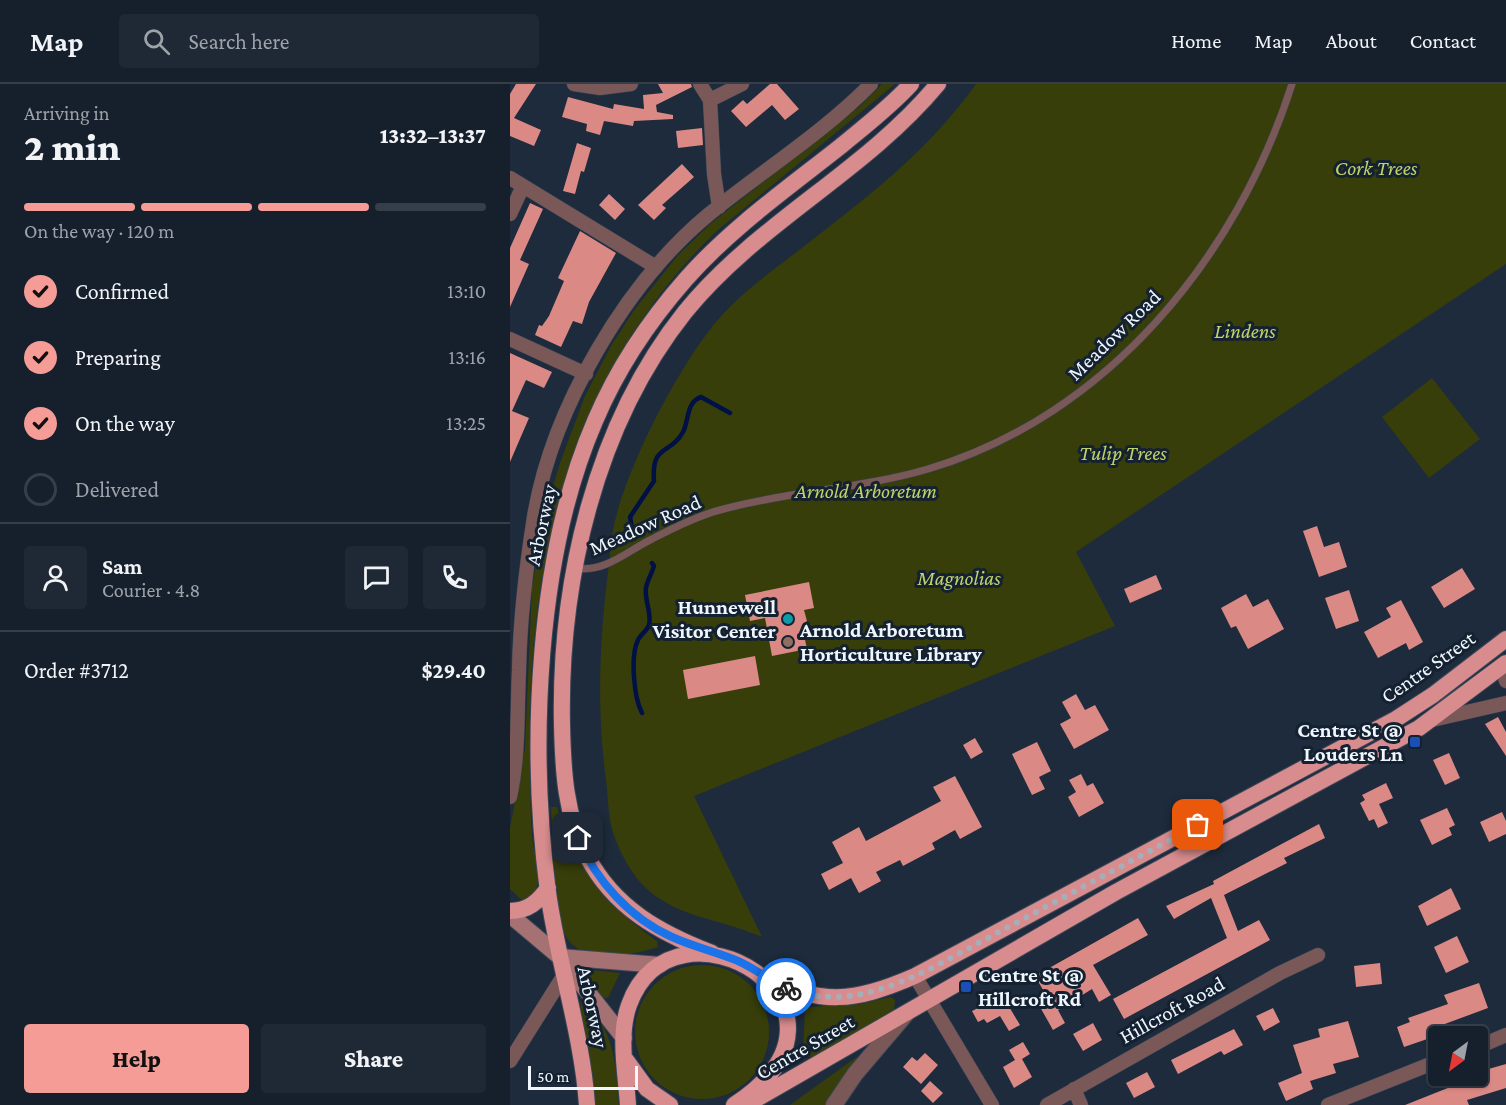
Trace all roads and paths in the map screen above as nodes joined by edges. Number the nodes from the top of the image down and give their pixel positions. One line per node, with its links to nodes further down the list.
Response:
1 (574, 84): 2 (street)
2 (631, 84)
3 (700, 84): 9 (street)
4 (742, 84): 9 (street)
5 (871, 84): 12 (street, Arborway)
6 (911, 84): 23 (highway, Arborway)
7 (938, 84): 17 (highway, Arborway)
8 (1292, 84): 17 (lane, Meadow Road)
9 (710, 99): 12 (street)
10 (510, 178): 11 (street)
11 (523, 186): 13 (street); 14 (street)
12 (719, 207): 14 (street, Arborway)
13 (510, 214)
14 (656, 267): 16 (street, Arborway)
15 (510, 339): 16 (street)
16 (586, 374): 22 (street, Arborway)
17 (576, 568): 25 (highway, Arborway)
18 (1506, 639): 31 (highway, Centre Street)
19 (1505, 670): 21 (highway, Centre Street)
20 (1506, 703): 21 (street)
21 (1431, 720): 32 (highway, Centre Street)
22 (511, 791)
23 (548, 888): 24 (highway); 27 (highway, Arborway)
24 (510, 913): 27 (main road)
25 (712, 954): 28 (highway, Centre Street); 30 (highway, Centre Street)
26 (1318, 955): 40 (street, Hillcroft Road)
27 (560, 957): 28 (main road, Centre Street); 29 (highway, Arborway); 35 (main road)
28 (660, 966): 35 (highway, Centre Street)
29 (564, 975): 38 (street); 41 (highway, Arborway)
30 (761, 976): 31 (highway, Centre Street); 44 (highway, Centre Street)
31 (915, 976): 32 (street)
32 (930, 999): 33 (highway, Centre Street); 46 (street)
33 (908, 1013): 44 (highway, Centre Street); 45 (street)
34 (1506, 1035): 36 (street)
35 (624, 1038): 37 (highway, Centre Street)
36 (1488, 1043)
37 (625, 1060): 42 (highway, Arborway); 43 (highway)
38 (510, 1061)
39 (1428, 1065): 49 (street)
40 (1074, 1089): 47 (street, Hillcroft Road); 48 (street)
41 (586, 1105)
42 (628, 1105)
43 (670, 1105)
44 (745, 1105)
45 (834, 1105)
46 (992, 1105)
47 (1047, 1105)
48 (1081, 1105)
49 (1328, 1105)

